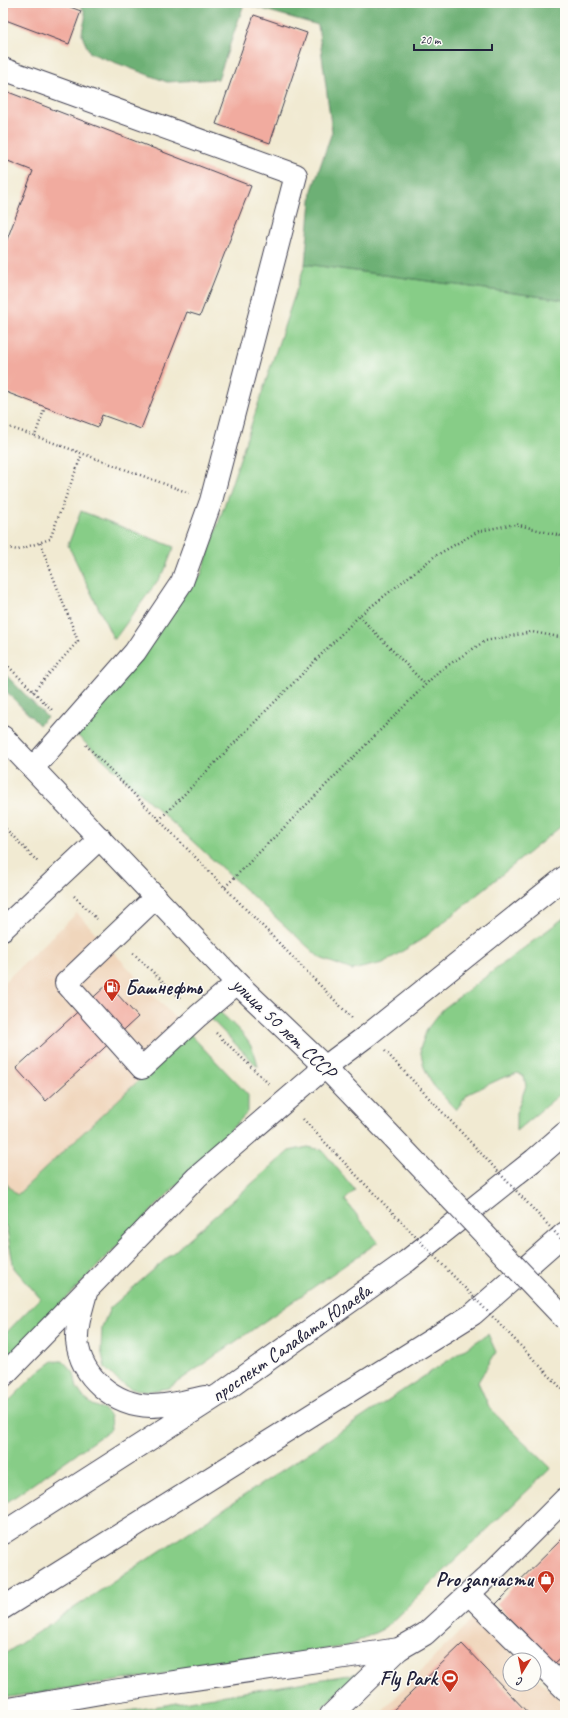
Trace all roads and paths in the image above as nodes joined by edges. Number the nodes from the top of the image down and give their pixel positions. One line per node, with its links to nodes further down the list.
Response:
1 (3, 69): 6 (main road)
2 (45, 407): 4 (path)
3 (3, 425): 4 (path)
4 (35, 436): 5 (path)
5 (82, 454): 6 (path); 8 (path)
6 (211, 501): 15 (main road)
7 (565, 537): 10 (path)
8 (40, 543): 9 (path); 14 (path)
9 (3, 547)
10 (359, 616): 13 (path); 18 (path)
11 (565, 638): 13 (path)
12 (3, 661): 14 (path)
13 (425, 684): 23 (path)
14 (33, 692): 15 (path)
15 (68, 727): 17 (main road); 18 (path)
16 (3, 737): 17 (main road, улица 50 лет СССР)
17 (33, 768): 20 (main road, улица 50 лет СССР)
18 (159, 820): 23 (path)
19 (3, 826): 21 (path)
20 (100, 838): 24 (main road, улица 50 лет СССР); 25 (main road)
21 (34, 858)
22 (565, 877): 27 (main road)
23 (225, 887): 27 (path)
24 (156, 897): 26 (main road, улица 50 лет СССР); 26 (main road)
25 (3, 929)
26 (237, 983): 28 (main road, улица 50 лет СССР)
27 (368, 1035): 28 (main road); 32 (path, bridge)
28 (325, 1067): 33 (main road); 34 (main road, улица 50 лет СССР, bridge)
29 (565, 1133): 37 (main road, проспект Салавата Юлаева)
30 (337, 1155): 36 (path, bridge)
31 (565, 1233): 41 (main road)
32 (565, 1243)
33 (87, 1290): 35 (main road); 37 (main road)
34 (565, 1319)
35 (3, 1376)
36 (565, 1392)
37 (220, 1394): 39 (main road, проспект Салавата Юлаева)
38 (565, 1499): 40 (main road)
39 (3, 1533)
40 (469, 1594): 42 (main road); 43 (main road)
41 (3, 1608)
42 (399, 1649): 44 (main road); 45 (main road)
43 (565, 1690)
44 (3, 1710)
45 (331, 1715)

